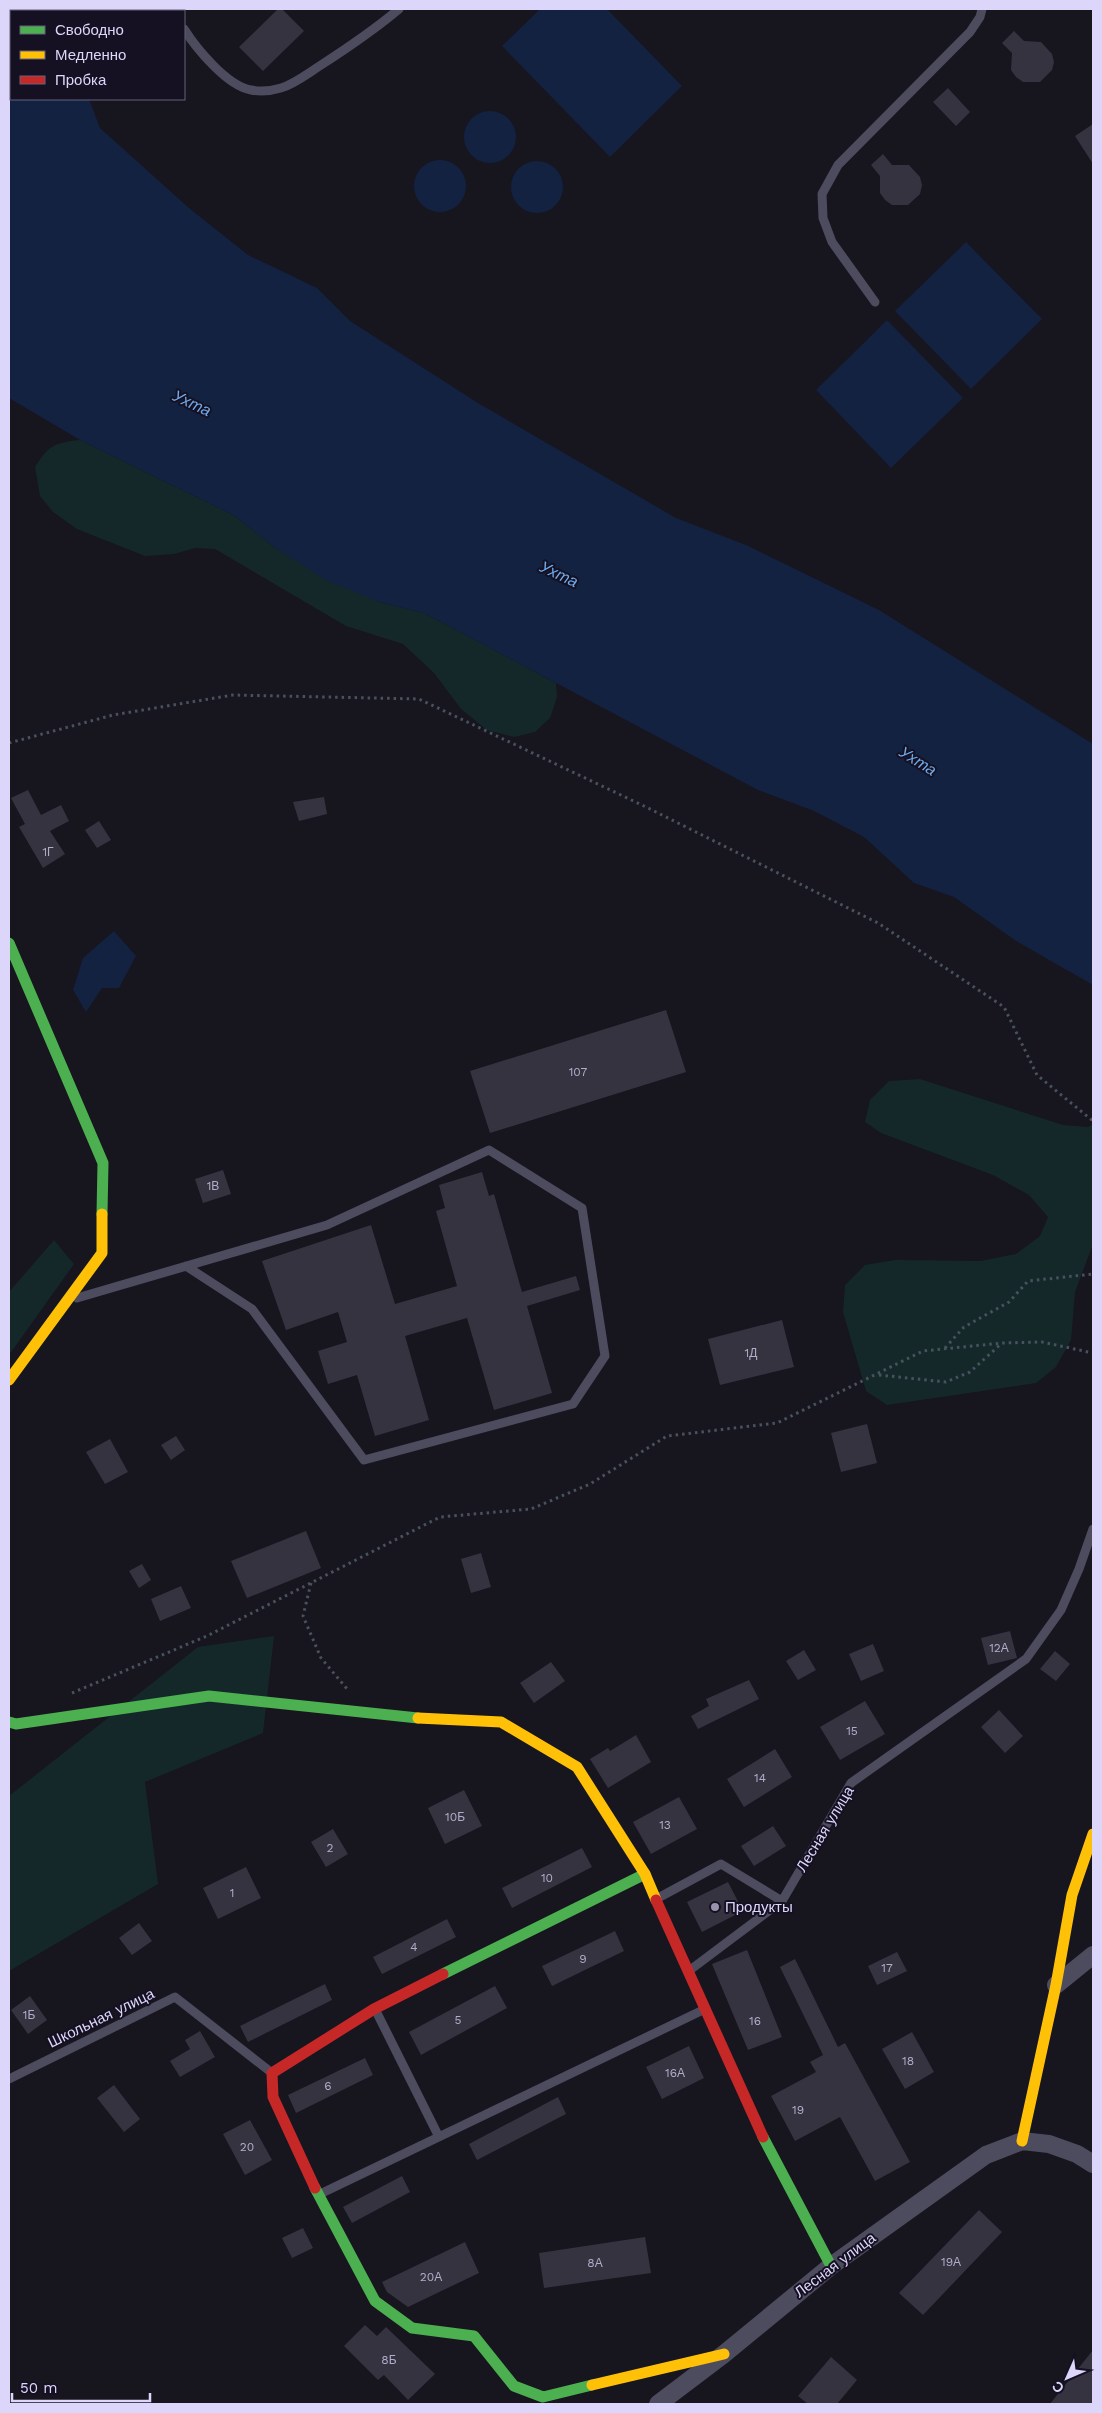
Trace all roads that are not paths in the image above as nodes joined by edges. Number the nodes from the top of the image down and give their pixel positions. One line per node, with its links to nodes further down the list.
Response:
1 (400, 9): 3 (lane)
2 (982, 9): 4 (lane)
3 (185, 31)
4 (875, 302)
5 (9, 942): 6 (street)
6 (18, 965): 7 (lane); 9 (street)
7 (9, 973)
8 (186, 1266): 8 (lane); 9 (lane)
9 (67, 1300): 10 (street)
10 (9, 1380)
11 (1093, 1530): 16 (lane, Лесная улица)
12 (9, 1722): 14 (street)
13 (1093, 1834): 19 (street)
14 (646, 1874): 15 (street); 20 (street)
15 (657, 1899): 16 (lane); 18 (street)
16 (782, 1901): 18 (lane, Лесная улица)
17 (1093, 1955): 19 (street)
18 (690, 1970): 21 (street)
19 (1056, 1985): 25 (street)
20 (374, 2009): 22 (street); 24 (lane)
21 (706, 2009): 24 (lane); 28 (street)
22 (272, 2073): 23 (lane, Школьная улица); 27 (street)
23 (9, 2079)
24 (440, 2137): 27 (lane)
25 (1022, 2141): 26 (street); 28 (street, Лесная улица)
26 (1093, 2164)
27 (319, 2194): 29 (street)
28 (831, 2266): 29 (street, Лесная улица)
29 (724, 2354): 30 (street, Лесная улица)
30 (658, 2404)

